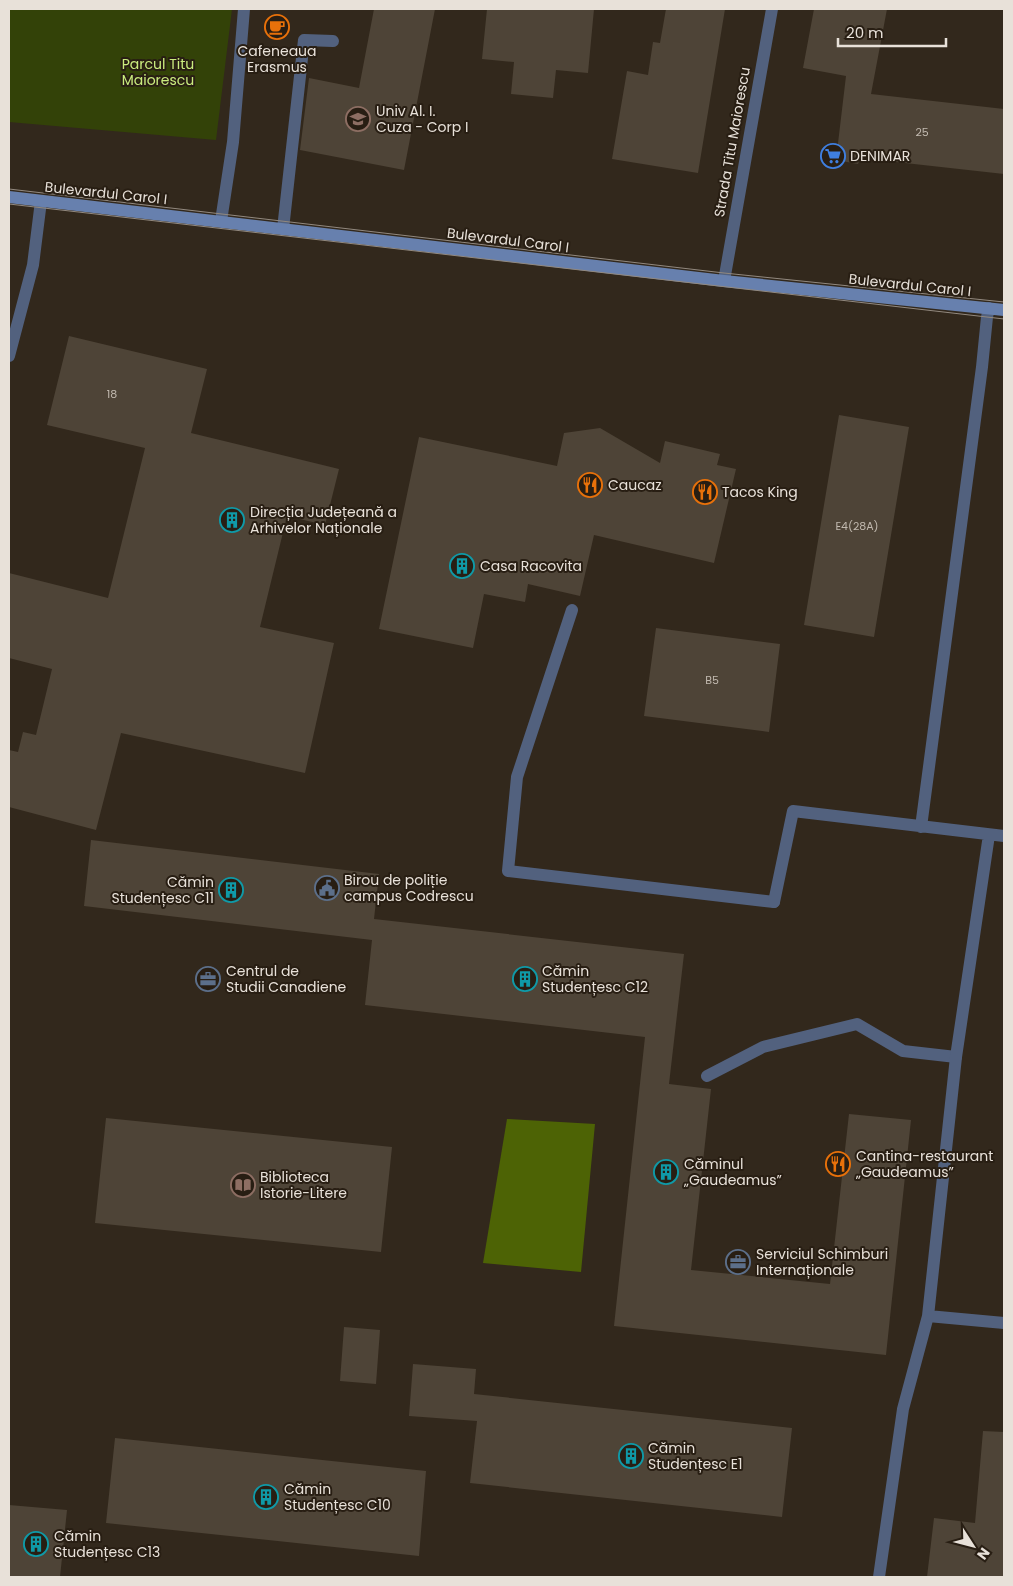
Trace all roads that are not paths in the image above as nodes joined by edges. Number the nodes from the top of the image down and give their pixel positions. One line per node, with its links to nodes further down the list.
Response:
1 (244, 9): 6 (street)
2 (772, 9): 8 (street, Strada Titu Maiorescu)
3 (333, 41): 7 (street)
4 (9, 197): 5 (main road, Bulevardul Carol I)
5 (41, 201): 6 (main road, Bulevardul Carol I); 11 (street)
6 (220, 221): 7 (main road, Bulevardul Carol I)
7 (283, 228): 8 (main road, Bulevardul Carol I)
8 (724, 281): 9 (main road, Bulevardul Carol I)
9 (989, 308): 10 (main road, Bulevardul Carol I); 13 (street)
10 (1004, 310)
11 (9, 356)
12 (572, 610): 13 (street)
13 (921, 827): 14 (street)
14 (989, 835): 15 (street); 16 (street)
15 (1004, 836)
16 (956, 1057): 17 (street); 18 (street)
17 (707, 1076)
18 (928, 1316): 19 (street); 20 (street)
19 (1004, 1323)
20 (879, 1577)

